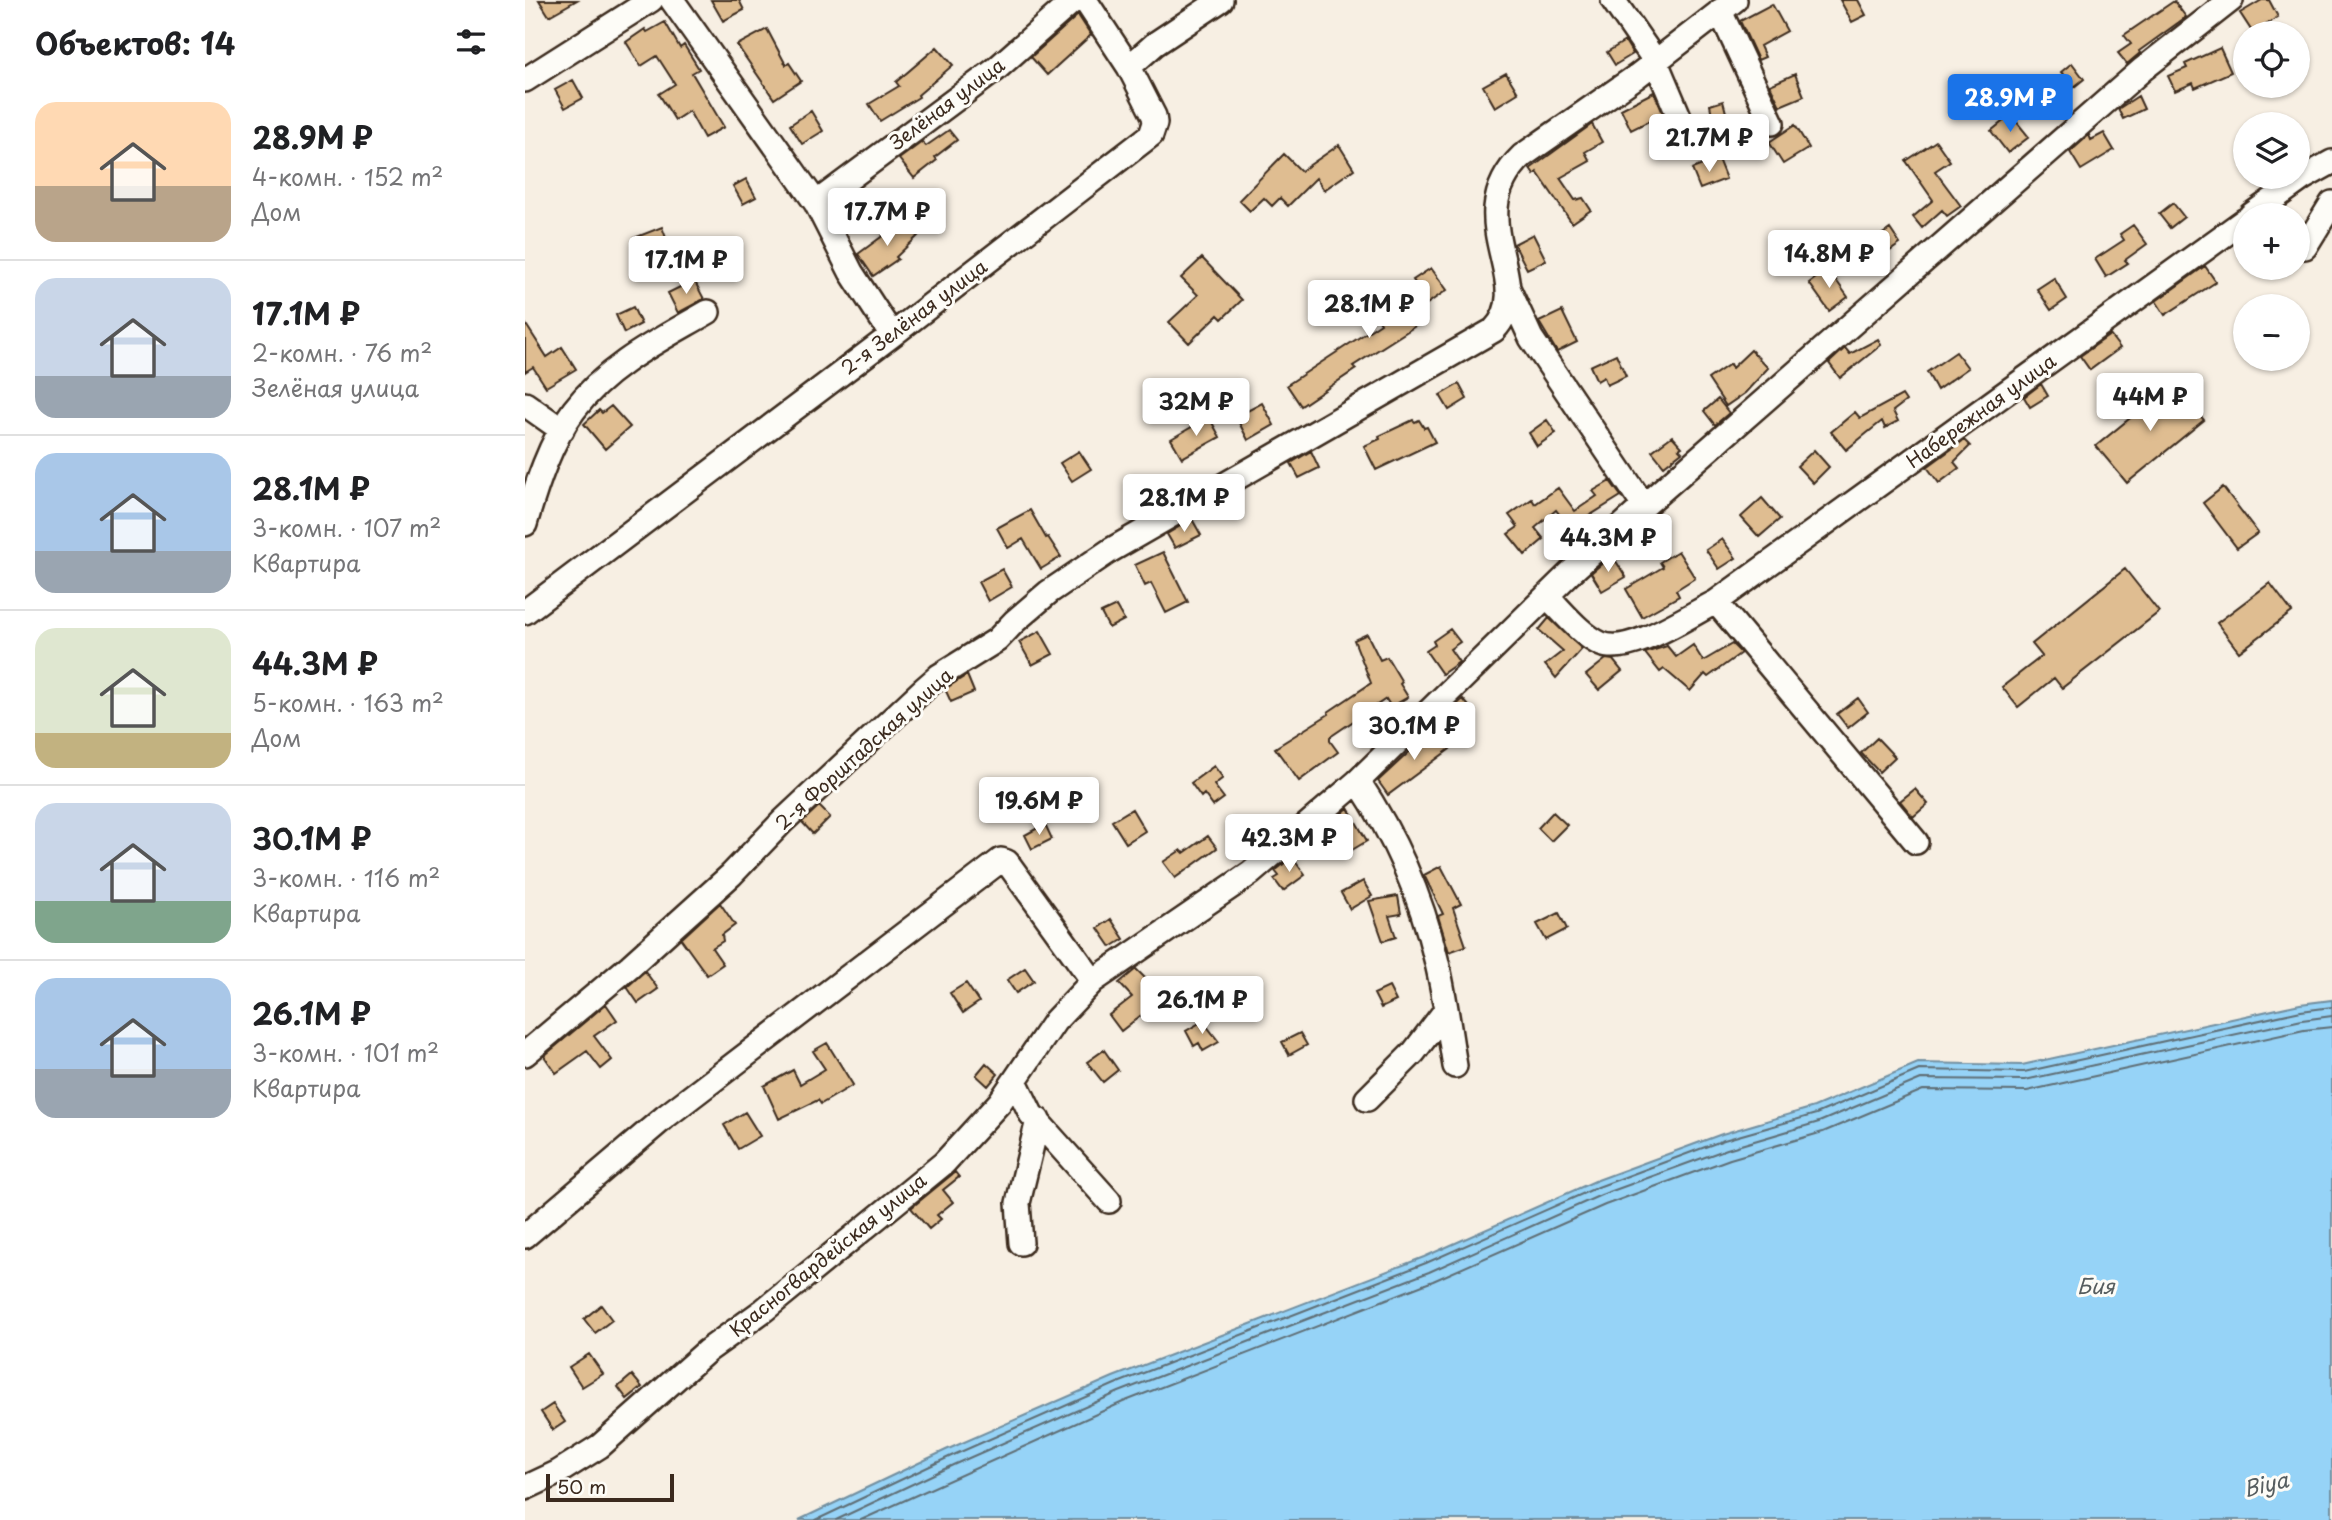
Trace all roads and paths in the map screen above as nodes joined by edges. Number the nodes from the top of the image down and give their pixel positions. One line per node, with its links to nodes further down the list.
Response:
1 (651, 0): 11 (street)
2 (671, 0): 15 (street)
3 (1074, 0): 15 (street, Зелёная улица)
4 (1086, 0): 10 (street, 2-я Зелёная улица)
5 (1221, 0): 10 (street)
6 (1613, 0): 9 (street)
7 (2231, 0): 25 (street, Красногвардейская улица)
8 (1727, 6): 9 (street, 2-я Форштадская улица); 12 (street)
9 (1656, 62): 13 (street); 20 (street, 2-я Форштадская улица)
10 (1129, 67): 22 (street, 2-я Зелёная улица)
11 (525, 80)
12 (1772, 123)
13 (1689, 140)
14 (2332, 162): 16 (street)
15 (816, 203): 22 (street)
16 (2268, 203)
17 (2332, 203): 19 (street)
18 (2233, 229): 28 (street, Набережная улица)
19 (2310, 239)
20 (1509, 290): 25 (street); 34 (street, 2-я Форштадская улица)
21 (708, 312): 24 (street)
22 (892, 335): 29 (street, 2-я Зелёная улица)
23 (525, 404): 24 (street)
24 (562, 430): 26 (street)
25 (1644, 506): 27 (street, Красногвардейская улица)
26 (525, 524)
27 (1548, 597): 28 (street, Набережная улица); 30 (street, Красногвардейская улица)
28 (1716, 602): 31 (street)
29 (525, 612)
30 (1358, 781): 32 (street, Красногвардейская улица); 33 (street)
31 (1916, 842)
32 (1093, 981): 36 (street, Красногвардейская улица); 40 (street)
33 (1445, 1010): 35 (street); 37 (street)
34 (525, 1054)
35 (1455, 1066)
36 (1015, 1081): 38 (street); 42 (street, Красногвардейская улица)
37 (1367, 1099)
38 (1038, 1120): 39 (street); 41 (street)
39 (1109, 1201)
40 (525, 1236)
41 (1021, 1242)
42 (525, 1488)

